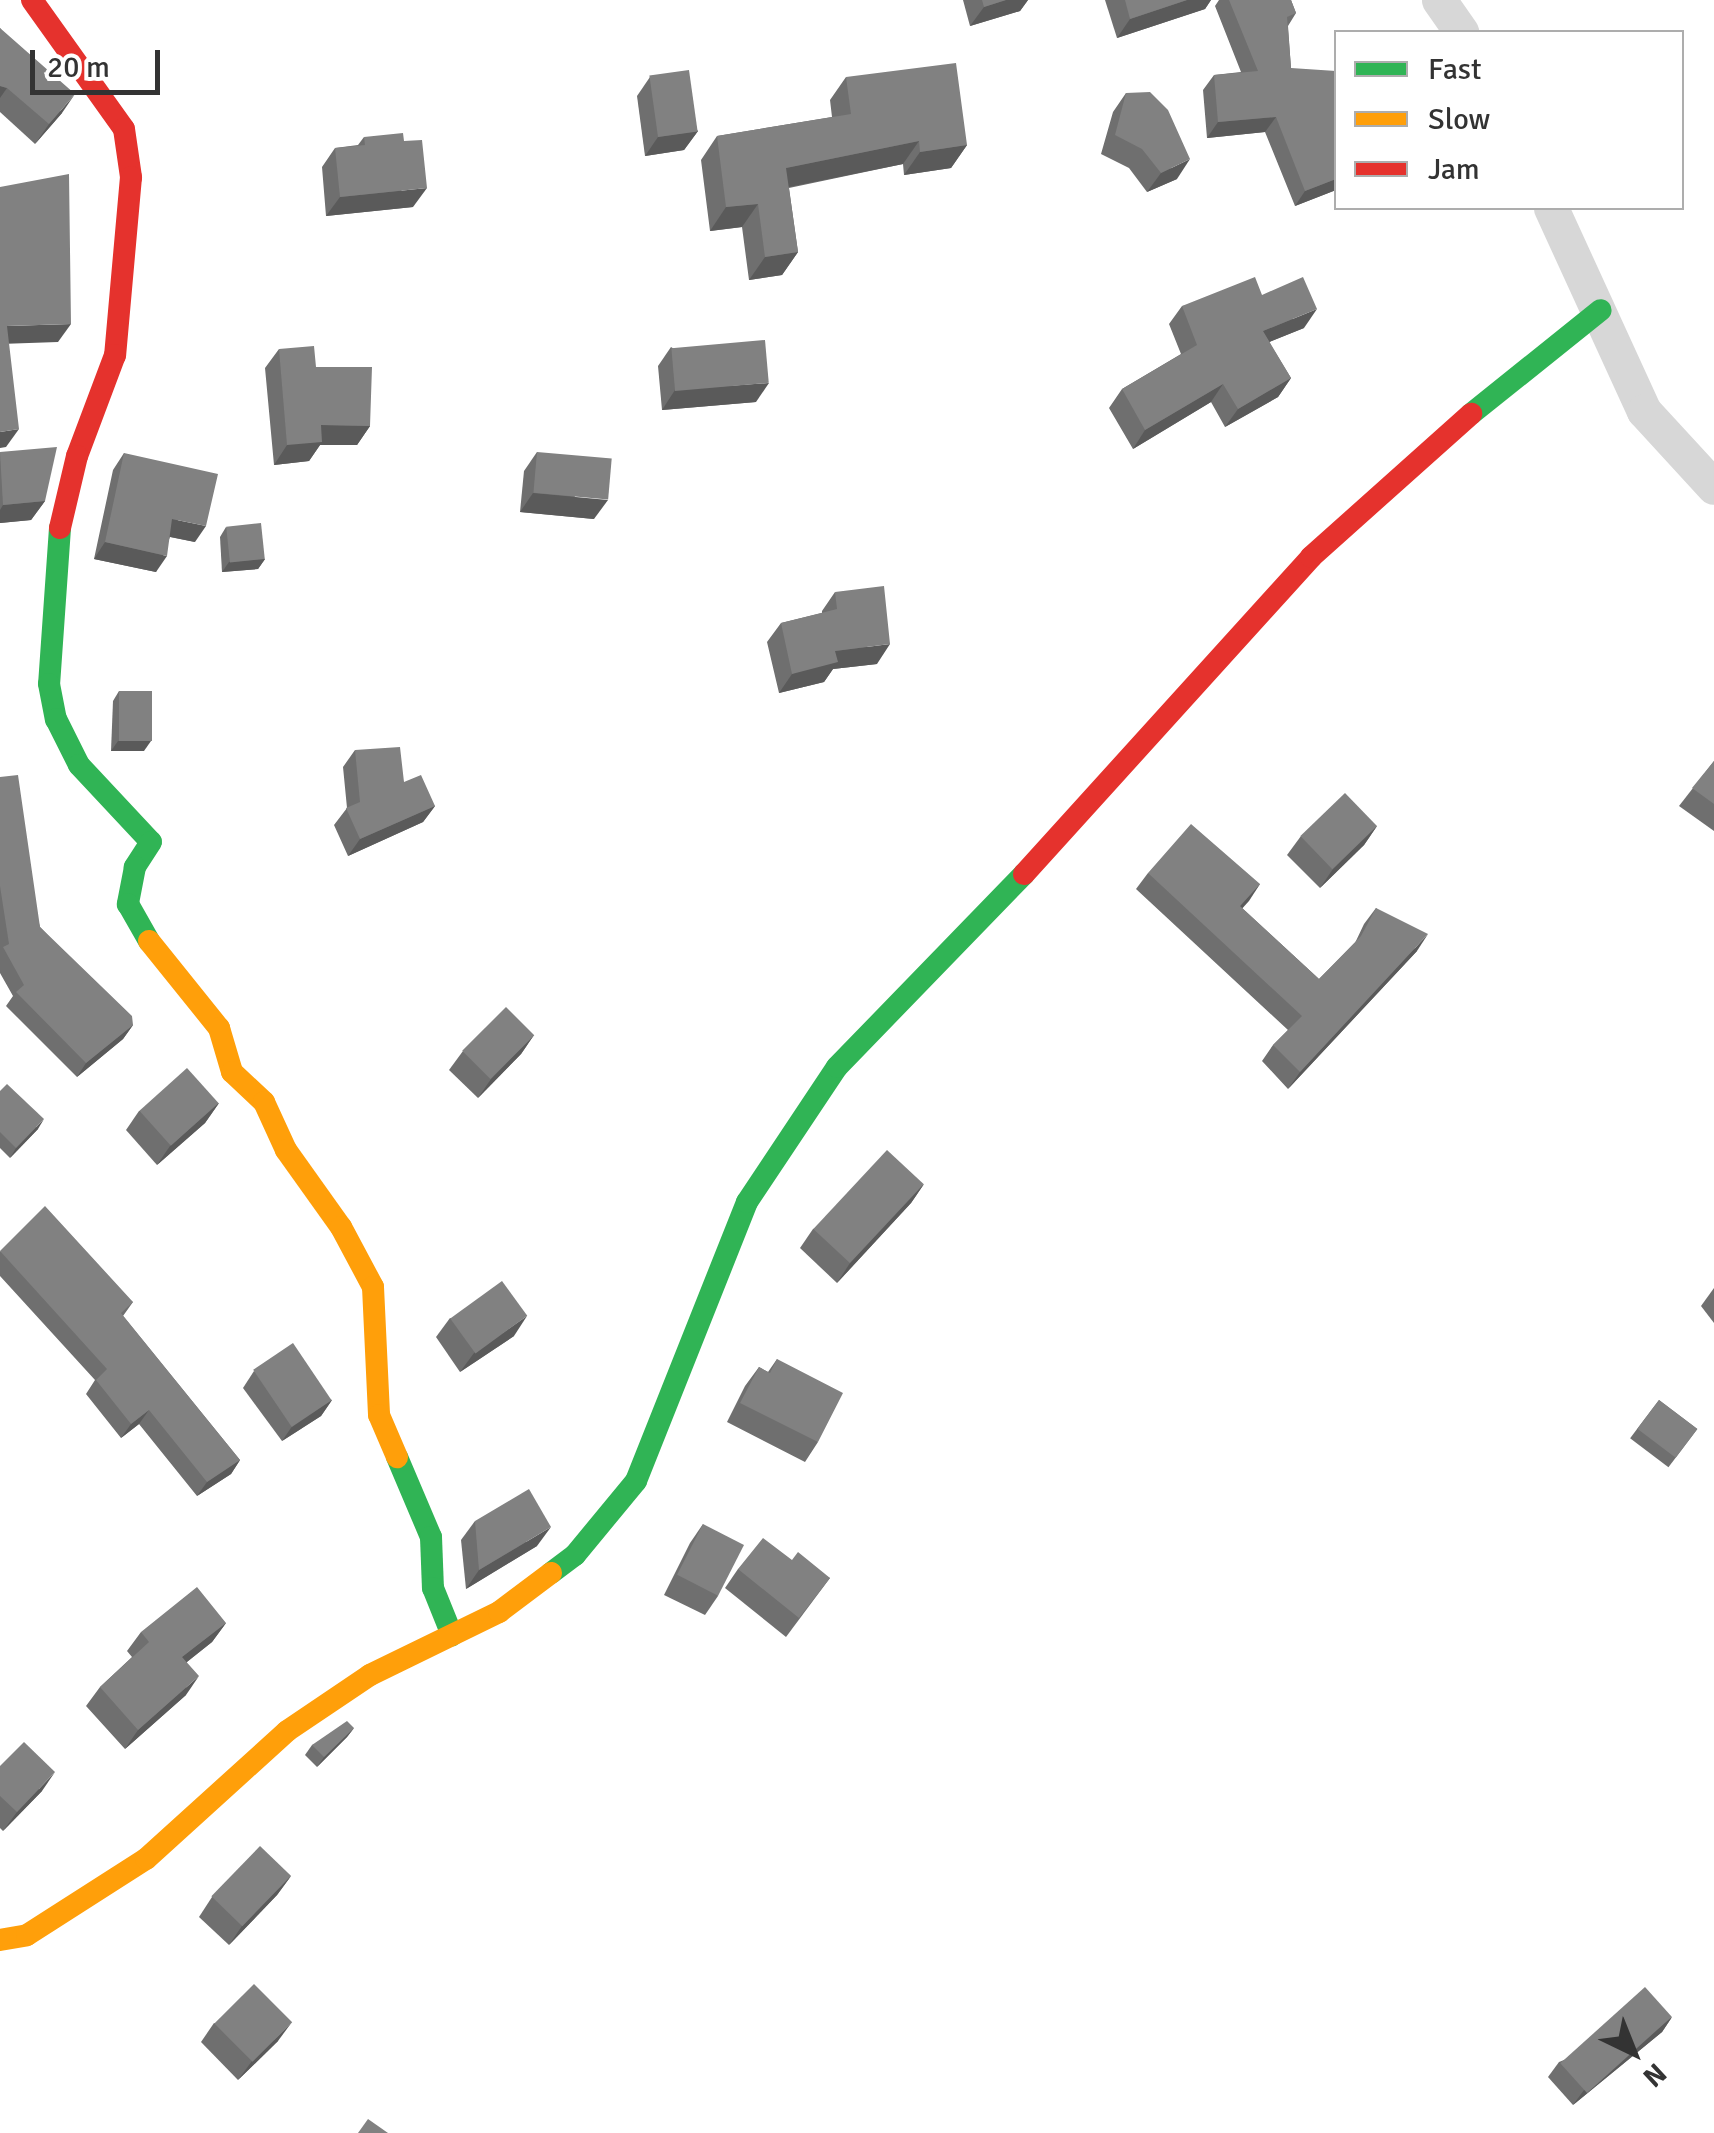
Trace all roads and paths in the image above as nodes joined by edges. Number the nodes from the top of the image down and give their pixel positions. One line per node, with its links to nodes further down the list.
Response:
1 (32, 0): 7 (street)
2 (1439, 0): 3 (street)
3 (1460, 30)
4 (1552, 210): 5 (street)
5 (1600, 310): 6 (street); 7 (street)
6 (1714, 487)
7 (452, 1635): 8 (street)
8 (0, 1940)

